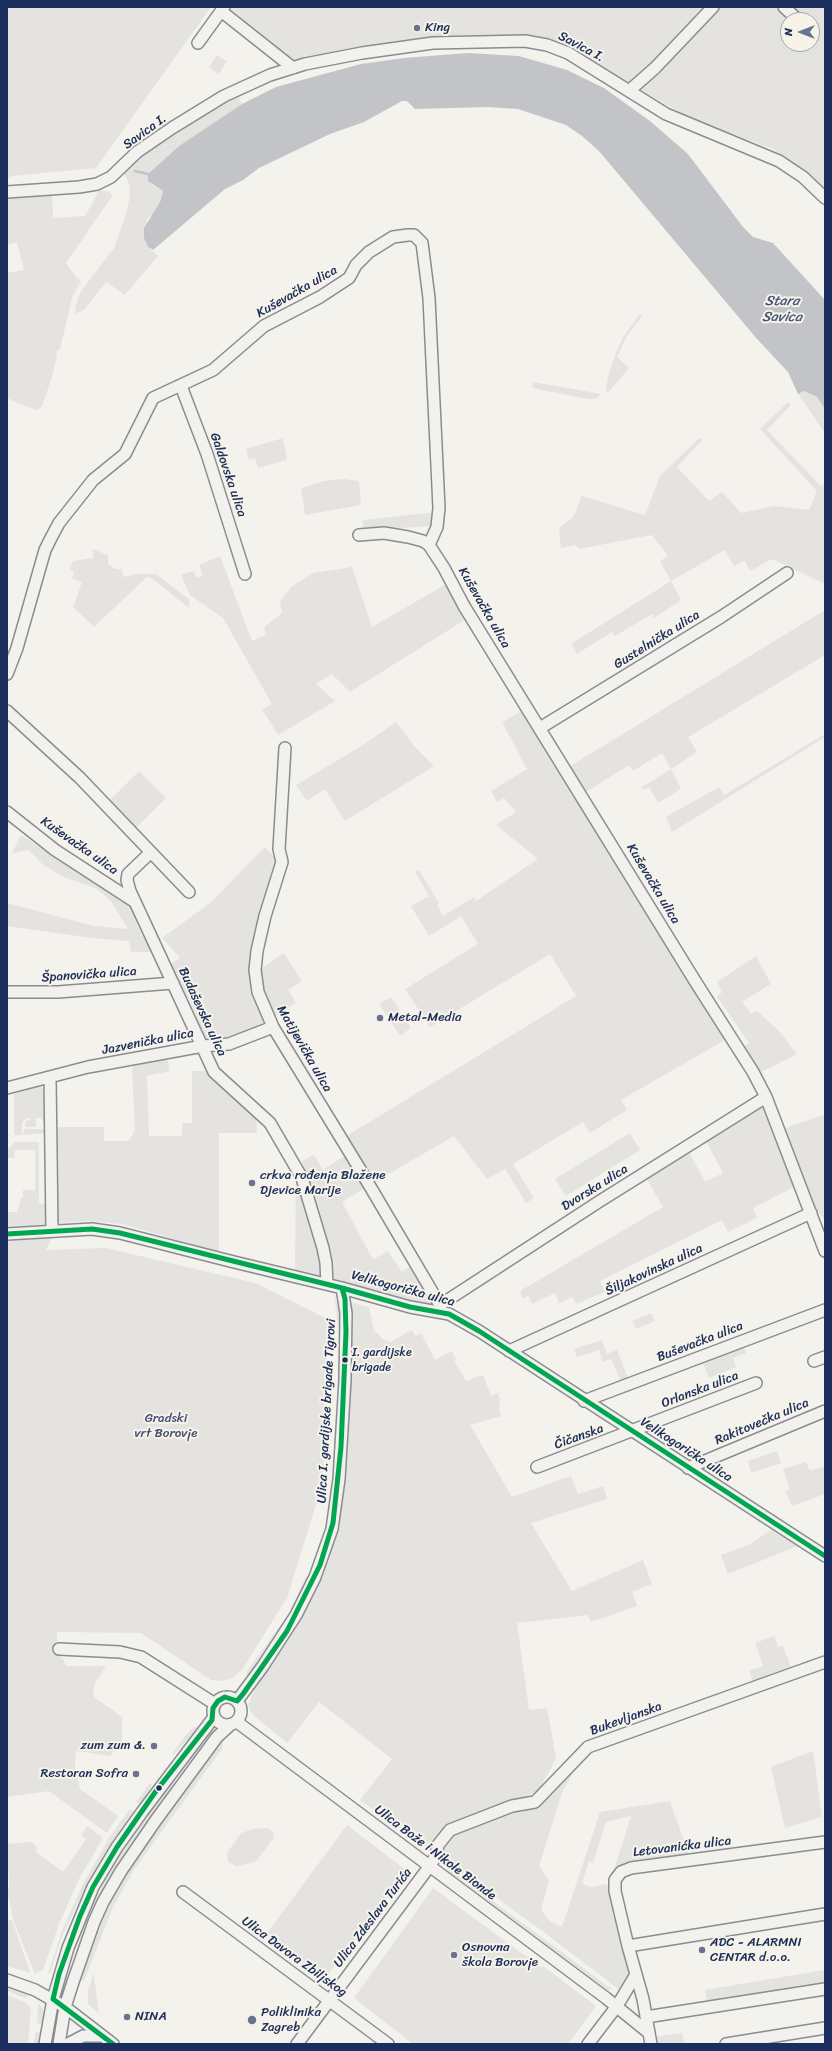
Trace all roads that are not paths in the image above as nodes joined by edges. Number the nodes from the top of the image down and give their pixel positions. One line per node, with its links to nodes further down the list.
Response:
1 (713, 7): 5 (street)
2 (223, 9): 3 (street); 4 (street)
3 (198, 43)
4 (293, 68): 5 (street, Savica I.); 6 (street, Savica I.)
5 (630, 90): 7 (street, Savica I.)
6 (7, 192)
7 (825, 198)
8 (181, 386): 10 (street, Kuševačka ulica); 12 (street, Galdovska ulica); 13 (street, Kuševačka ulica)
9 (359, 535): 10 (street)
10 (429, 545): 15 (street, Kuševačka ulica)
11 (787, 573): 15 (street, Gustelnička ulica)
12 (245, 574)
13 (7, 674)
14 (7, 711): 18 (street)
15 (540, 728): 27 (street, Kuševačka ulica)
16 (285, 748): 23 (street, Matijevička ulica)
17 (7, 812): 20 (street, Kuševačka ulica)
18 (150, 853): 19 (street); 20 (street, Budaševska ulica)
19 (189, 892)
20 (135, 903): 21 (street, Budaševska ulica)
21 (173, 983): 22 (street, Španovička ulica); 24 (street, Budaševska ulica)
22 (7, 992)
23 (273, 1027): 24 (street, Jazvenička ulica); 34 (street, Matijevička ulica)
24 (202, 1046): 25 (street, Jazvenička ulica); 32 (street, Budaševska ulica)
25 (50, 1077): 26 (street, Jazvenička ulica); 29 (street)
26 (7, 1088)
27 (766, 1098): 28 (street, Kuševačka ulica); 34 (street, Dvorska ulica)
28 (811, 1213): 31 (street, Kuševačka ulica); 36 (street, Šiljakovinska ulica)
29 (52, 1231): 30 (street, Velikogorička ulica); 32 (street, Velikogorička ulica)
30 (7, 1234)
31 (825, 1251)
32 (327, 1284): 33 (street, Velikogorička ulica)
33 (342, 1288): 34 (street, Velikogorička ulica); 48 (street, Ulica I. gardijske brigade Tigrovi)
34 (440, 1308): 36 (street, Velikogorička ulica)
35 (825, 1310): 40 (street, Buševačka ulica)
36 (510, 1351): 40 (street, Velikogorička ulica)
37 (825, 1357): 38 (street)
38 (814, 1361)
39 (756, 1383): 42 (street, Orlanska ulica)
40 (584, 1401): 42 (street, Velikogorička ulica)
41 (825, 1411): 44 (street, Rakitovečka ulica)
42 (631, 1431): 43 (street, Čičanska); 44 (street, Velikogorička ulica)
43 (537, 1467)
44 (688, 1468): 45 (street, Velikogorička ulica)
45 (825, 1556)
46 (59, 1649): 49 (street)
47 (825, 1662): 53 (street, Bukevljanska)
48 (237, 1701): 49 (street); 51 (street)
49 (215, 1704): 50 (street)
50 (214, 1717): 51 (street); 60 (street)
51 (233, 1724): 53 (street, Ulica Bože i Nikole Bionde); 63 (street)
52 (825, 1842): 56 (street, Letovanićka ulica)
53 (429, 1867): 61 (street, Ulica Zdeslava Turića); 62 (street, Ulica Bože i Nikole Bionde)
54 (183, 1892): 61 (street, Ulica Davora Zbiljskog)
55 (825, 1914): 56 (street)
56 (628, 1946): 57 (street, Letovanićka ulica)
57 (635, 1976): 62 (street); 64 (street, Letovanićka ulica)
58 (7, 1980): 60 (street)
59 (825, 1989): 64 (street)
60 (53, 2000): 63 (street); 68 (street)
61 (330, 2000): 72 (street, Ulica Zdeslava Turića); 73 (street, Ulica Davora Zbiljskog)
62 (617, 2006): 67 (street, Ulica Bože i Nikole Bionde); 74 (street)
63 (65, 2007): 66 (street); 69 (street)
64 (646, 2017): 67 (street, Letovanićka ulica)
65 (825, 2028): 75 (street)
66 (101, 2036): 70 (street); 71 (street)
67 (650, 2038)
68 (45, 2044)
69 (59, 2044)
70 (68, 2044)
71 (112, 2044)
72 (297, 2044)
73 (388, 2044)
74 (588, 2044)
75 (726, 2044)

